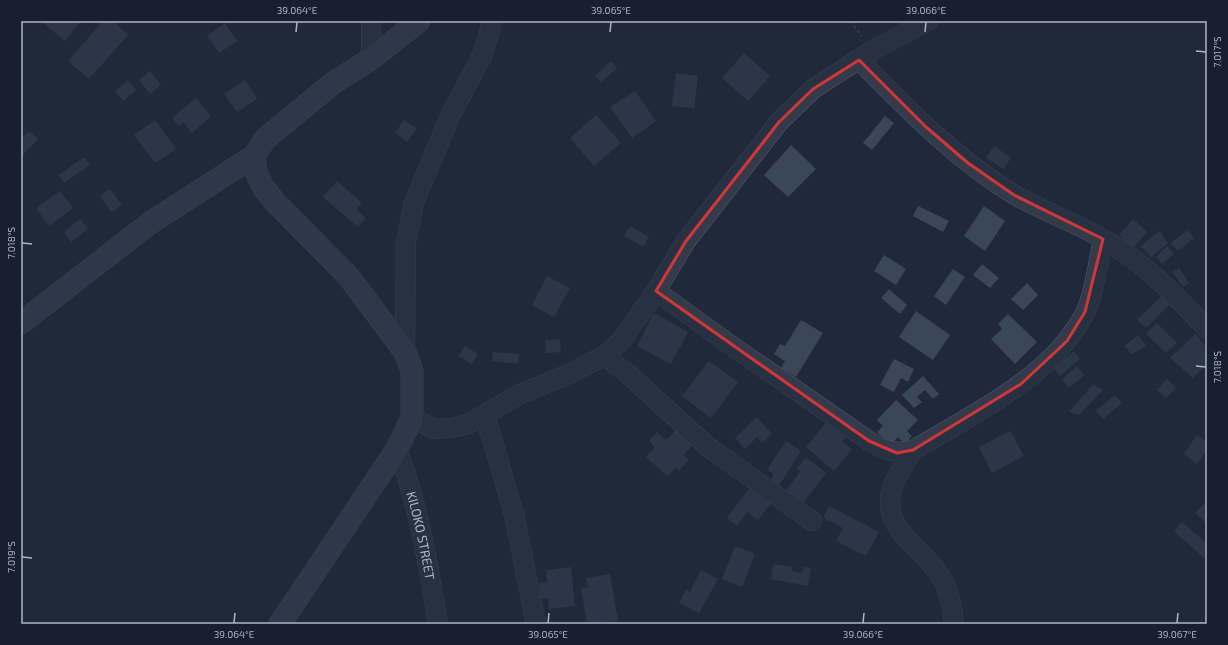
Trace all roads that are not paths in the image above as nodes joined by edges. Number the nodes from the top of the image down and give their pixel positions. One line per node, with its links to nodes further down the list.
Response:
1 (371, 21): 5 (street)
2 (419, 21): 5 (main road)
3 (491, 21): 12 (street)
4 (928, 21): 6 (street)
5 (372, 59): 7 (main road)
6 (859, 60): 8 (street); 9 (street)
7 (254, 156): 10 (main road); 12 (main road)
8 (1103, 239): 11 (street); 17 (street)
9 (656, 291): 13 (street); 17 (street)
10 (21, 323)
11 (1207, 329)
12 (406, 352): 15 (main road)
13 (604, 356): 14 (street); 18 (street)
14 (485, 415): 15 (street); 21 (street)
15 (412, 418): 16 (main road)
16 (397, 449): 19 (main road); 20 (street, KILOKO STREET)
17 (913, 450): 22 (street)
18 (812, 522)
19 (280, 624)
20 (438, 624)
21 (536, 624)
22 (954, 624)

